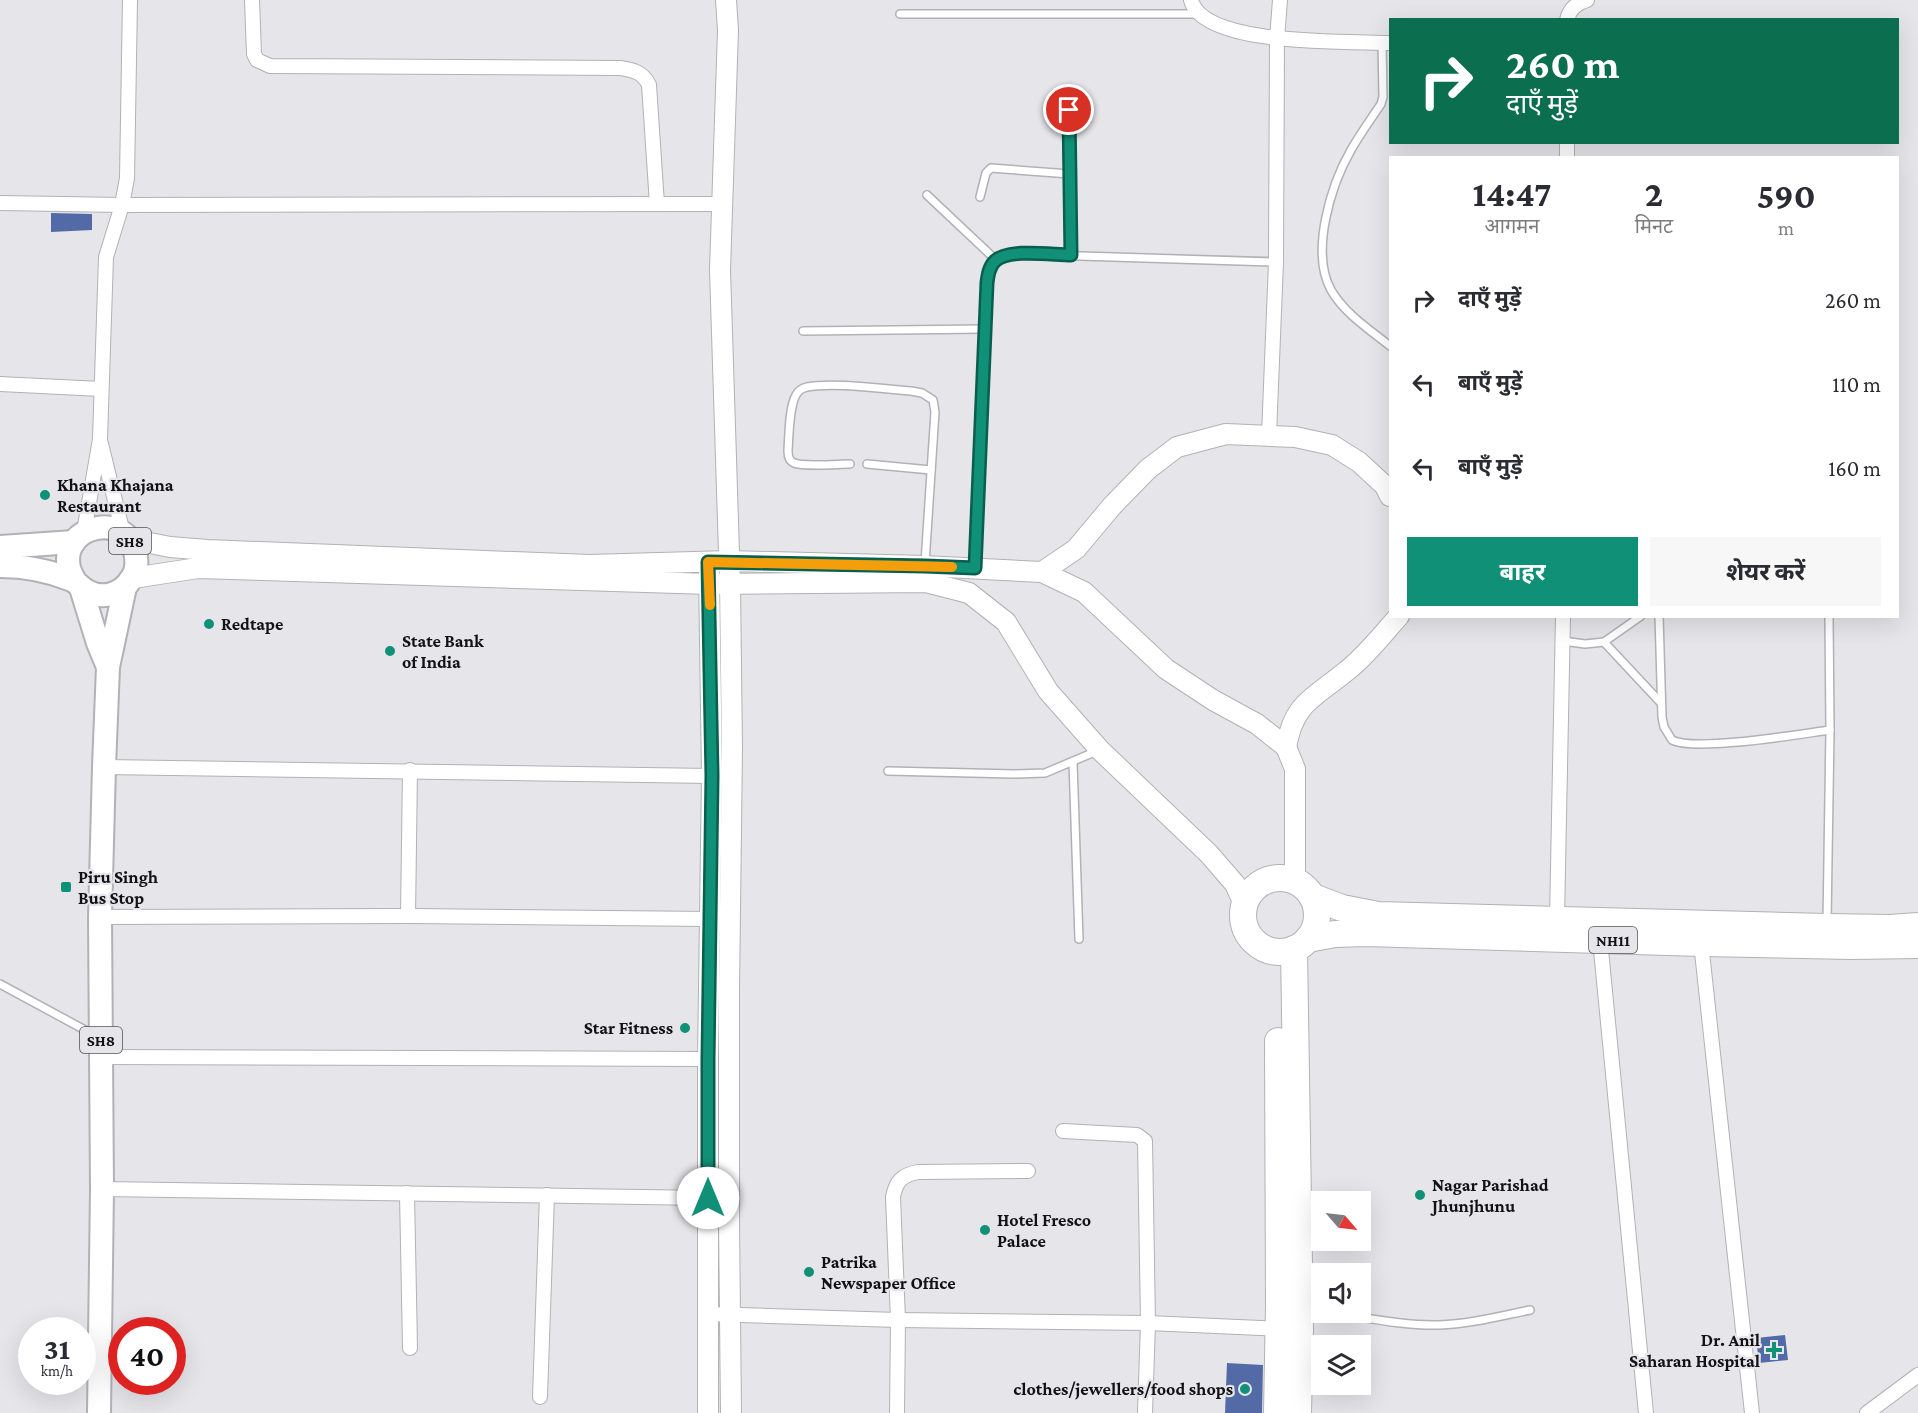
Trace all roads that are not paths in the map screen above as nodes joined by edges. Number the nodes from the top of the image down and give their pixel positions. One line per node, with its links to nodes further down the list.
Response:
1 (130, 0): 17 (street)
2 (252, 0): 18 (street)
3 (726, 0): 19 (street)
4 (1191, 0): 8 (street)
5 (1280, 0): 10 (street)
6 (1587, 0): 9 (street)
7 (900, 14): 8 (lane)
8 (1198, 14): 10 (street)
9 (1568, 18)
10 (1277, 39): 11 (street); 22 (street)
11 (1386, 43): 25 (lane)
12 (1069, 110): 13 (lane)
13 (1070, 174): 15 (lane); 20 (lane)
14 (927, 195): 21 (lane)
15 (980, 197)
16 (0, 203): 17 (street)
17 (122, 204): 18 (street); 27 (street)
18 (657, 204): 19 (street)
19 (722, 204): 37 (street)
20 (1071, 255): 21 (lane); 22 (lane)
21 (996, 260): 23 (lane)
22 (1276, 261): 28 (street)
23 (985, 329): 24 (lane); 41 (lane)
24 (803, 331)
25 (1389, 345)
26 (0, 384): 27 (street)
27 (101, 389): 29 (street)
28 (1269, 435): 33 (street); 42 (street)
29 (100, 439): 34 (street); 35 (street)
30 (850, 464): 32 (lane)
31 (867, 464): 32 (lane)
32 (931, 470): 40 (lane)
33 (1389, 494)
34 (126, 536): 35 (main road, SH8); 38 (street); 43 (main road, SH8)
35 (79, 537): 36 (main road, SH8); 44 (main road, SH8)
36 (0, 547)
37 (729, 561): 38 (street); 40 (street); 46 (street)
38 (708, 562): 45 (street)
39 (0, 566): 44 (main road)
40 (925, 566): 41 (street)
41 (975, 568): 42 (street)
42 (1042, 572): 57 (street)
43 (129, 583): 44 (main road); 45 (street); 54 (main road, SH8)
44 (78, 584): 54 (main road, SH8)
45 (710, 584): 46 (street); 63 (street)
46 (730, 584): 58 (street); 88 (street)
47 (1397, 618): 57 (street)
48 (1563, 618): 52 (street)
49 (1638, 618): 53 (lane)
50 (1659, 618): 55 (lane)
51 (1829, 618): 56 (lane)
52 (1563, 642): 53 (lane); 69 (street)
53 (1604, 642): 55 (lane)
54 (108, 667): 60 (main road, SH8)
55 (1661, 703): 56 (lane)
56 (1830, 730): 71 (lane)
57 (1286, 747): 64 (street)
58 (1100, 750): 59 (lane); 65 (street)
59 (1073, 762): 62 (lane); 72 (lane)
60 (104, 767): 61 (street); 66 (main road, SH8)
61 (410, 770): 63 (street); 67 (street)
62 (888, 771)
63 (712, 776): 68 (street)
64 (1304, 889): 65 (highway, NH11); 69 (highway, NH11); 76 (highway)
65 (1245, 906): 76 (highway)
66 (100, 916): 67 (street); 78 (main road, SH8)
67 (408, 916): 68 (street)
68 (710, 919): 79 (street)
69 (1557, 919): 71 (highway, NH11)
70 (1918, 926): 71 (highway, NH11)
71 (1827, 927)
72 (1078, 939)
73 (1600, 940): 74 (highway, NH11); 76 (highway, NH11); 103 (street)
74 (1701, 943): 75 (highway, NH11); 104 (street)
75 (1918, 945)
76 (1293, 946): 90 (highway)
77 (0, 984): 78 (lane)
78 (101, 1048): 79 (street); 82 (main road, SH8)
79 (708, 1059): 85 (street)
80 (1063, 1131): 92 (street)
81 (1028, 1171): 91 (street)
82 (102, 1189): 83 (street); 96 (main road, SH8)
83 (406, 1193): 84 (street); 93 (street)
84 (547, 1195): 85 (street); 95 (street)
85 (708, 1198): 87 (street)
86 (1530, 1310): 89 (lane)
87 (709, 1314): 88 (street); 97 (street)
88 (730, 1315): 91 (street); 98 (street)
89 (1371, 1318)
90 (1300, 1319): 92 (street); 101 (highway); 102 (highway)
91 (898, 1320): 92 (street); 99 (street)
92 (1148, 1323): 100 (street)
93 (410, 1348)
94 (1918, 1375): 105 (street)
95 (540, 1396)
96 (99, 1413)
97 (708, 1413)
98 (731, 1413)
99 (897, 1413)
100 (1145, 1413)
101 (1277, 1413)
102 (1298, 1413)
103 (1646, 1413)
104 (1752, 1413)
105 (1867, 1413)

